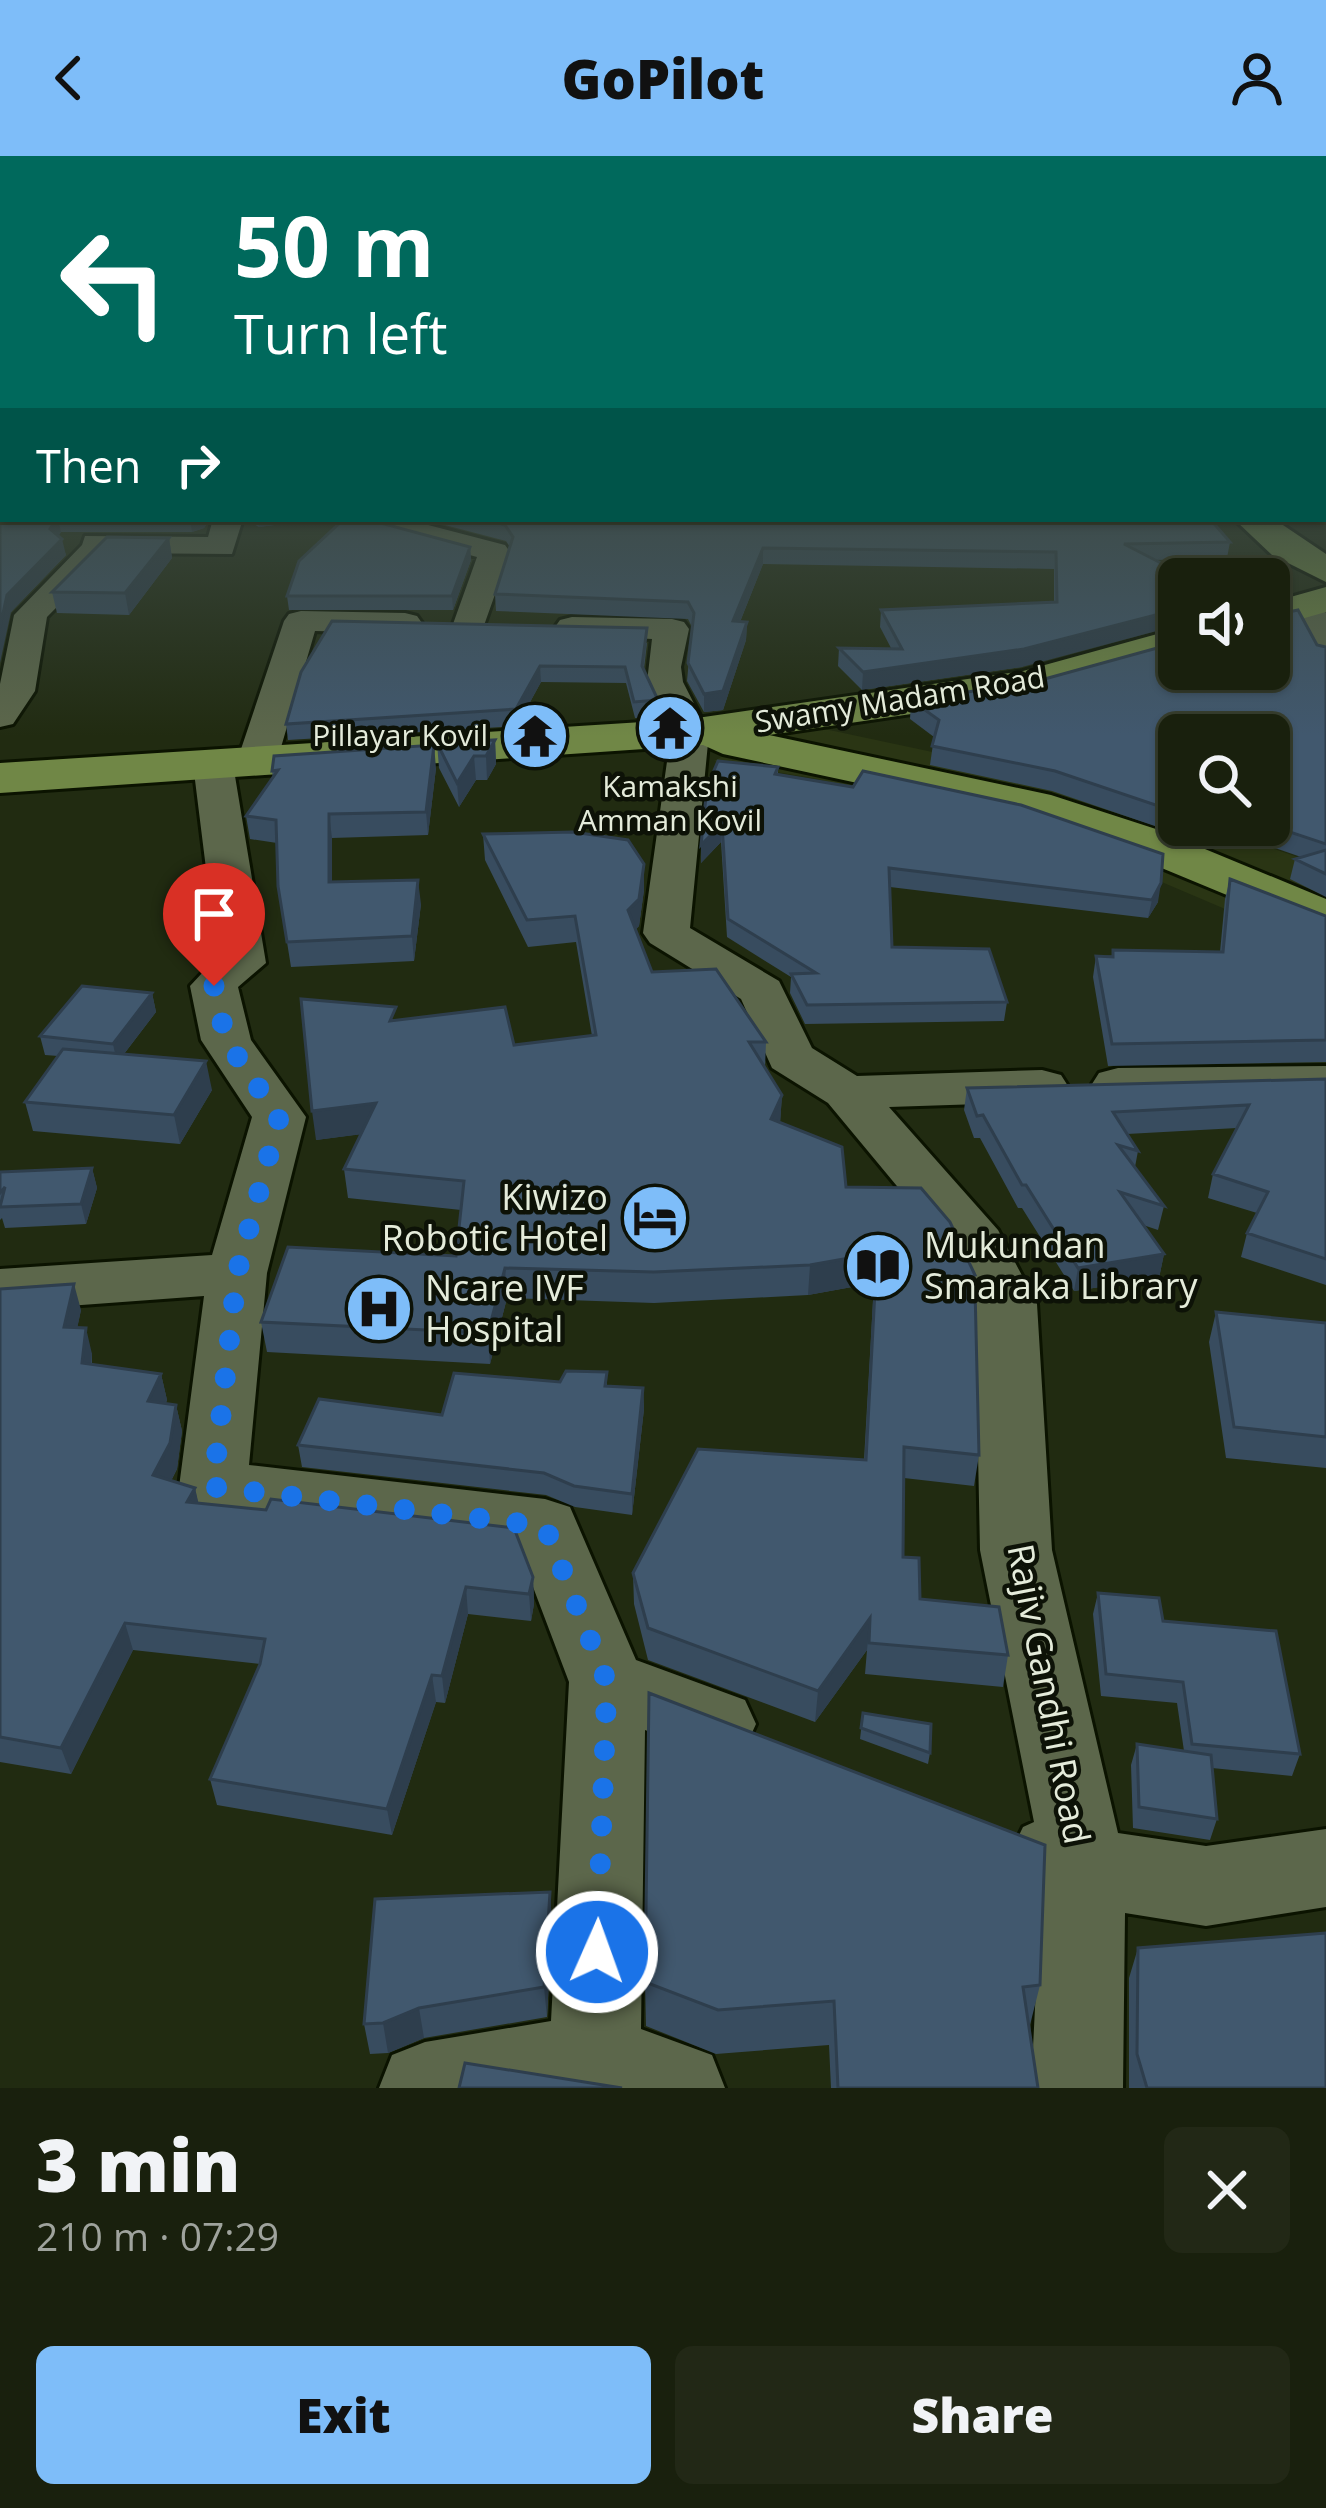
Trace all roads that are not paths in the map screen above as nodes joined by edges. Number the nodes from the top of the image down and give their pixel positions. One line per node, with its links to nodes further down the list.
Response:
1 (78, 555): 8 (street)
2 (493, 555): 5 (street)
3 (1290, 555): 4 (main road)
4 (1314, 594): 7 (street)
5 (470, 624): 9 (street); 10 (street)
6 (1158, 647): 9 (main road, Swamy Madam Road)
7 (1326, 651)
8 (0, 716)
9 (690, 733): 10 (main road); 12 (main road); 14 (street, Rajiv Gandhi Road)
10 (236, 762): 11 (main road); 15 (street)
11 (0, 778)
12 (1326, 919)
13 (1326, 1082): 14 (street)
14 (847, 1092): 20 (street, Rajiv Gandhi Road)
15 (237, 1273): 16 (street); 17 (street)
16 (0, 1290)
17 (607, 1682): 18 (street); 22 (street)
18 (780, 1749)
19 (997, 1833): 20 (street)
20 (1084, 1866): 21 (street); 25 (street, Rajiv Gandhi Road)
21 (1326, 1868)
22 (595, 2060): 23 (street); 24 (street)
23 (425, 2088)
24 (679, 2088)
25 (1077, 2088)

